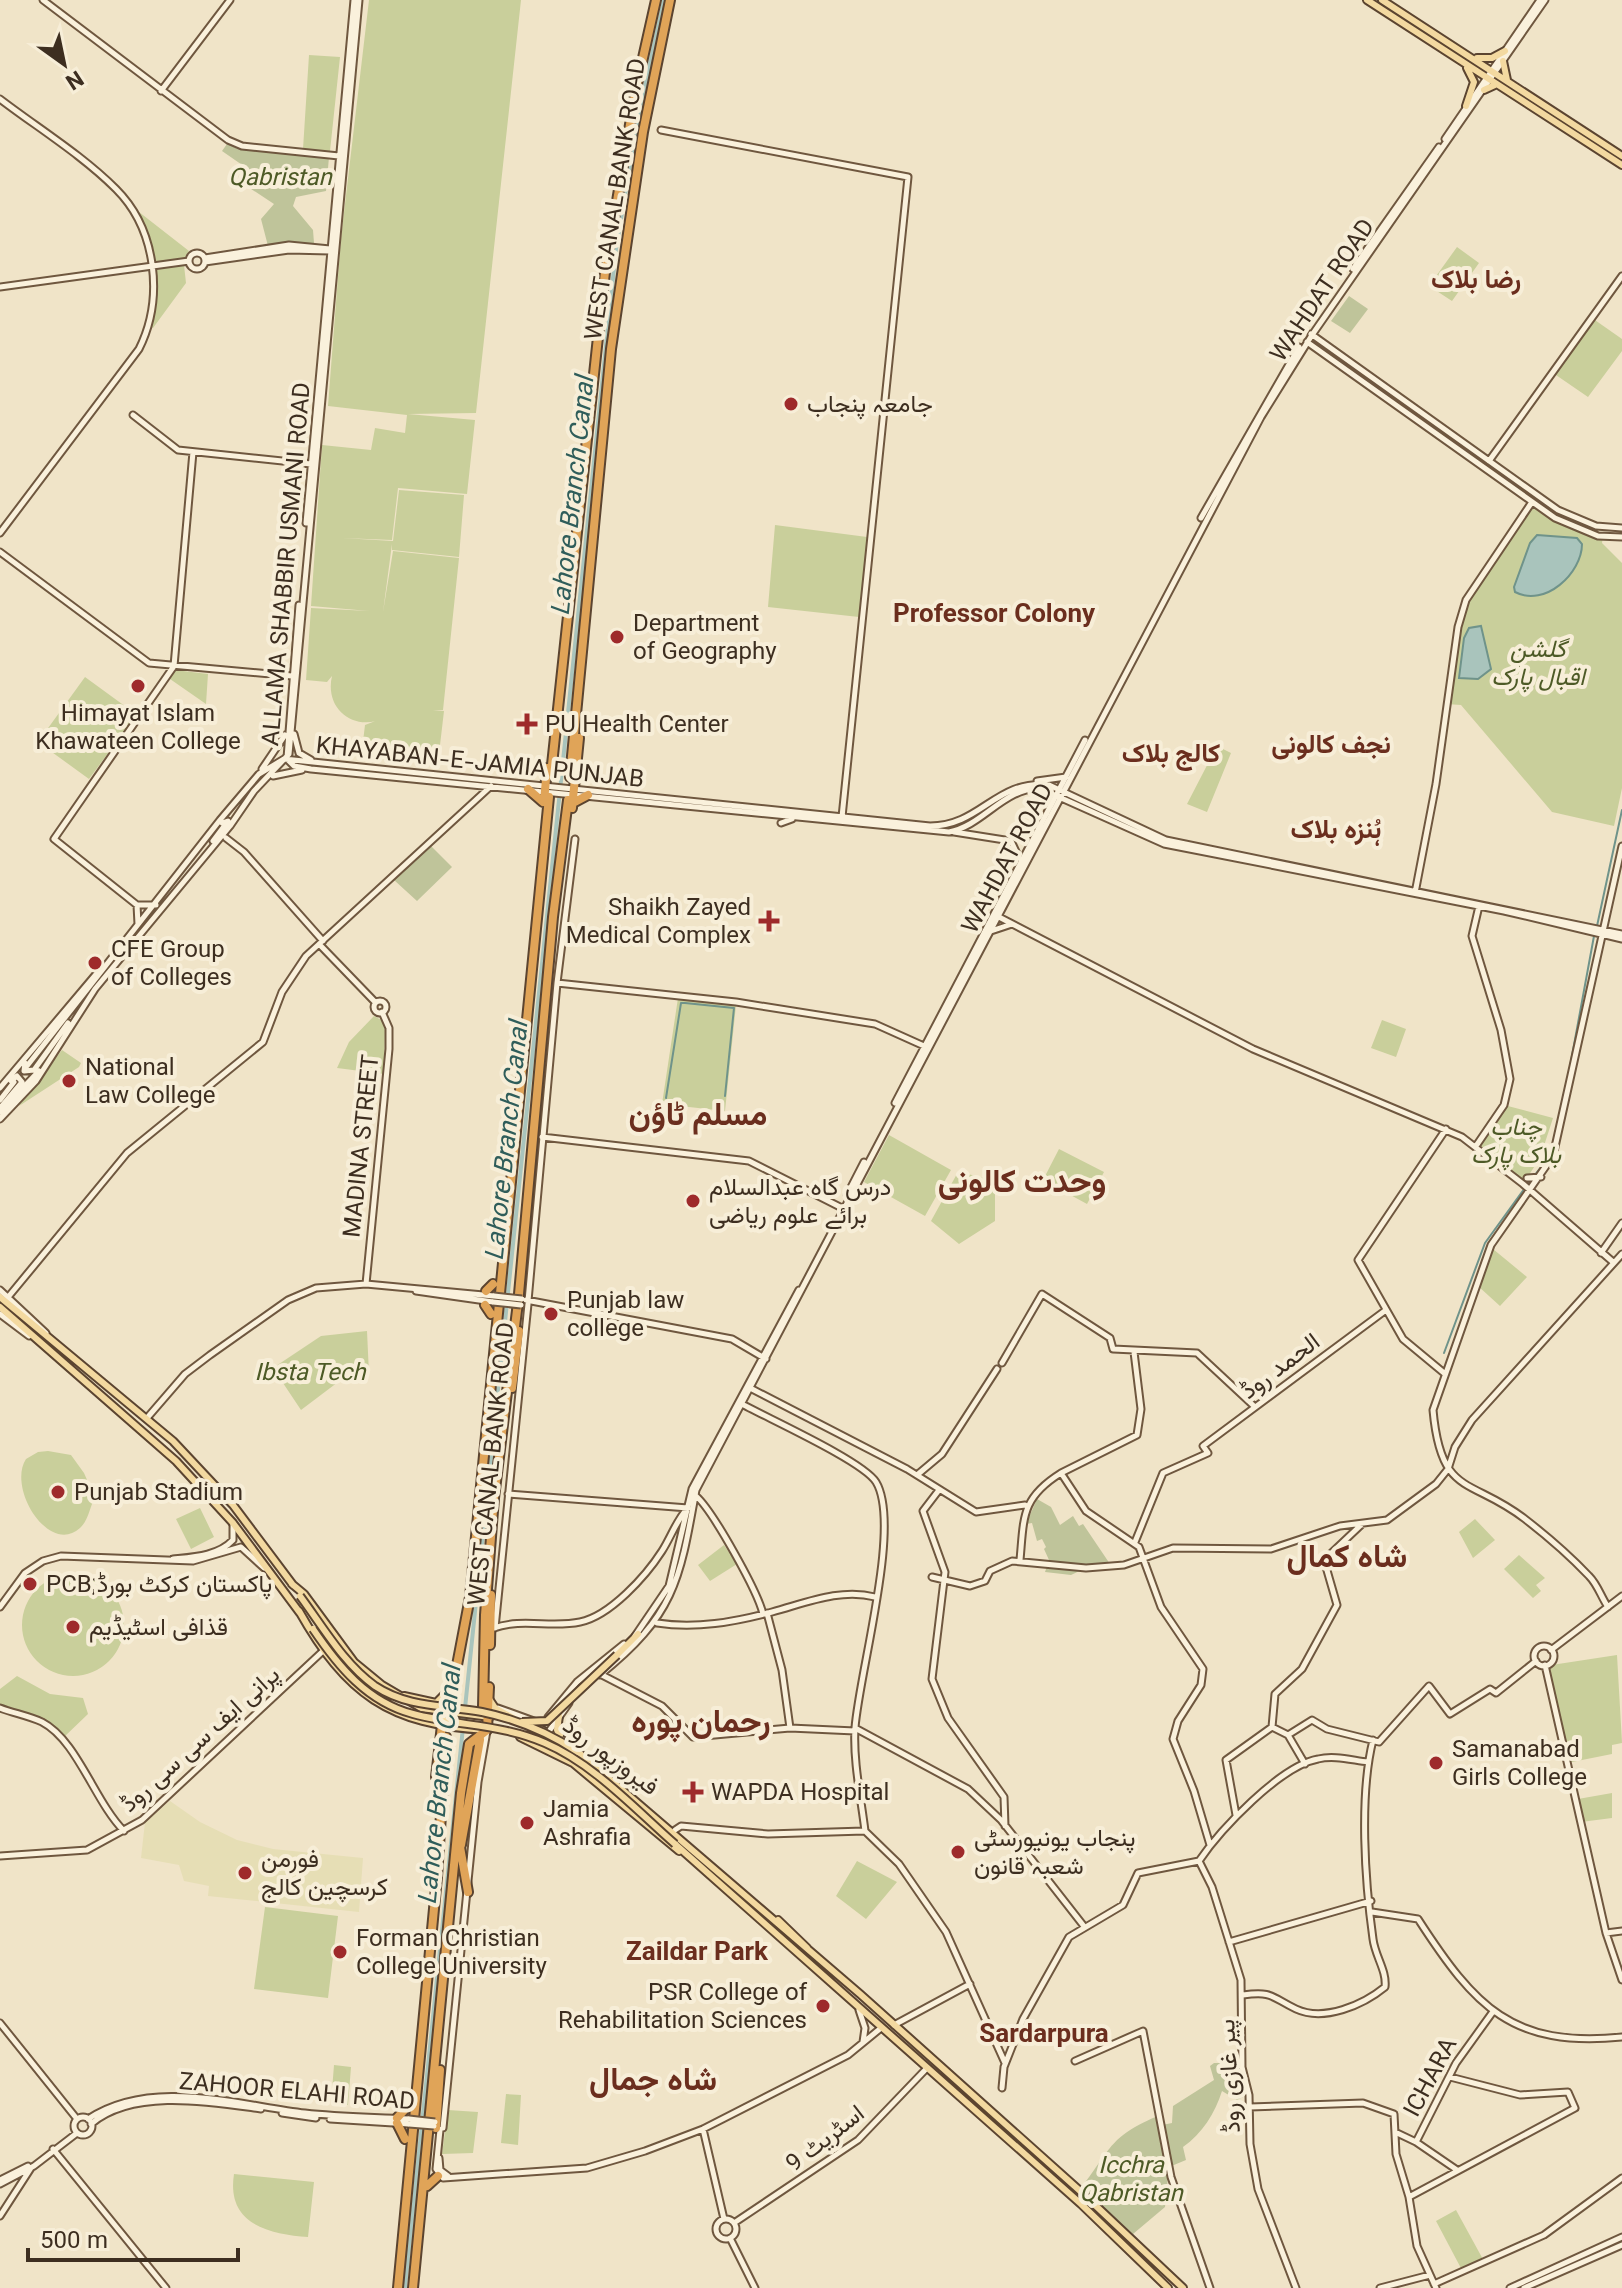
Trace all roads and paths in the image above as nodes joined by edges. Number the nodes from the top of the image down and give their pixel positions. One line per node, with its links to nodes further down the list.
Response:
1 (43, 0): 16 (street)
2 (230, 0): 16 (street)
3 (356, 0): 21 (street, ALLAMA SHABBIR USMANI ROAD); 24 (street, ALLAMA SHABBIR USMANI ROAD)
4 (656, 0): 58 (highway)
5 (670, 0): 65 (highway, WEST CANAL BANK ROAD)
6 (1367, 0): 11 (main road)
7 (1382, 0): 10 (main road)
8 (1543, 0): 9 (street, WAHDAT ROAD); 12 (street, WAHDAT ROAD)
9 (1505, 51): 10 (main road); 13 (street, WAHDAT ROAD)
10 (1463, 52): 13 (main road)
11 (1459, 59): 15 (main road); 19 (main road)
12 (1503, 61): 13 (street, WAHDAT ROAD); 14 (main road)
13 (1494, 71): 14 (main road); 15 (street, WAHDAT ROAD)
14 (1507, 80): 22 (main road)
15 (1491, 81): 17 (main road); 19 (street, WAHDAT ROAD); 23 (main road)
16 (161, 91): 21 (street)
17 (1482, 92): 32 (street, WAHDAT ROAD)
18 (0, 99): 28 (street)
19 (1466, 106): 32 (street, WAHDAT ROAD)
20 (661, 130): 71 (street)
21 (339, 156): 25 (street, ALLAMA SHABBIR USMANI ROAD)
22 (1622, 156)
23 (1622, 165)
24 (339, 209): 25 (street); 30 (street, ALLAMA SHABBIR USMANI ROAD)
25 (329, 250): 26 (street); 30 (street); 41 (street, ALLAMA SHABBIR USMANI ROAD)
26 (205, 260): 27 (street); 27 (street)
27 (189, 261): 28 (street)
28 (153, 266): 31 (street); 46 (street)
29 (1622, 276): 40 (street)
30 (333, 278): 52 (street, ALLAMA SHABBIR USMANI ROAD)
31 (0, 287)
32 (1310, 334): 33 (street, WAHDAT ROAD); 34 (street)
33 (1305, 341): 35 (street); 51 (street, WAHDAT ROAD)
34 (1377, 381): 35 (street); 37 (street)
35 (1372, 388): 38 (street)
36 (133, 415): 39 (street)
37 (1430, 418): 38 (street); 40 (street)
38 (1425, 426): 42 (street)
39 (193, 452): 41 (street); 49 (street)
40 (1489, 461): 43 (street)
41 (311, 464): 50 (street, ALLAMA SHABBIR USMANI ROAD)
42 (1532, 502): 44 (street); 79 (street)
43 (1551, 505): 44 (street); 45 (street)
44 (1546, 512): 47 (street)
45 (1622, 528)
46 (0, 533)
47 (1622, 537)
48 (0, 552): 49 (street)
49 (174, 666): 50 (street); 80 (street)
50 (292, 676): 52 (street, ALLAMA SHABBIR USMANI ROAD)
51 (1108, 699): 53 (street, WAHDAT ROAD); 59 (street, WAHDAT ROAD)
52 (290, 730): 54 (street, ALLAMA SHABBIR USMANI ROAD); 55 (street); 57 (street)
53 (1082, 754): 68 (street, WAHDAT ROAD); 69 (street)
54 (287, 759): 55 (street, KHAYABAN-E-JAMIA PUNJAB); 56 (street, KHAYABAN-E-JAMIA PUNJAB); 57 (street); 60 (street)
55 (314, 762): 64 (street, KHAYABAN-E-JAMIA PUNJAB)
56 (311, 769): 60 (street); 62 (street, KHAYABAN-E-JAMIA PUNJAB)
57 (259, 774): 77 (street)
58 (548, 774): 64 (highway); 67 (highway)
59 (1066, 777): 61 (street); 68 (street, WAHDAT ROAD)
60 (265, 780): 77 (street)
61 (1028, 783): 68 (street); 73 (street)
62 (476, 785): 63 (street, KHAYABAN-E-JAMIA PUNJAB); 66 (street)
63 (491, 785): 64 (street, KHAYABAN-E-JAMIA PUNJAB); 66 (street)
64 (528, 787): 67 (highway); 67 (street, KHAYABAN-E-JAMIA PUNJAB)
65 (574, 791): 67 (street, KHAYABAN-E-JAMIA PUNJAB); 70 (street, KHAYABAN-E-JAMIA PUNJAB); 70 (street, KHAYABAN-E-JAMIA PUNJAB); 103 (highway, WEST CANAL BANK ROAD)
66 (482, 793): 89 (street)
67 (548, 793): 107 (highway)
68 (1060, 793): 69 (street); 72 (street); 73 (street); 78 (street, WAHDAT ROAD)
69 (1072, 796): 72 (street)
70 (780, 816): 71 (street, KHAYABAN-E-JAMIA PUNJAB); 73 (street, KHAYABAN-E-JAMIA PUNJAB)
71 (842, 817): 73 (street, KHAYABAN-E-JAMIA PUNJAB)
72 (1127, 827): 79 (street)
73 (950, 829): 78 (street)
74 (226, 838): 89 (street)
75 (575, 839): 91 (street, WEST CANAL BANK ROAD)
76 (1622, 850): 86 (street)
77 (200, 854): 77 (street); 81 (street); 92 (street)
78 (1021, 864): 83 (street, WAHDAT ROAD)
79 (1415, 892): 82 (street); 86 (street)
80 (137, 905): 81 (street); 85 (street)
81 (156, 905): 85 (street)
82 (1479, 906): 86 (street); 105 (street)
83 (995, 915): 84 (street); 87 (street, WAHDAT ROAD); 94 (street, WAHDAT ROAD)
84 (1013, 924): 87 (street); 102 (street)
85 (138, 927): 90 (street)
86 (1598, 931): 88 (street); 108 (street)
87 (988, 934): 109 (street, WAHDAT ROAD)
88 (1622, 936)
89 (321, 942): 114 (street, MADINA STREET); 116 (street)
90 (113, 958): 93 (street); 96 (street)
91 (557, 983): 94 (street); 104 (street, WEST CANAL BANK ROAD)
92 (81, 1007): 93 (street); 95 (street)
93 (62, 1015): 98 (street)
94 (924, 1046): 109 (street, WAHDAT ROAD)
95 (45, 1064): 100 (street); 101 (street)
96 (27, 1066)
97 (14, 1082): 99 (street)
98 (0, 1091): 100 (street)
99 (0, 1100)
100 (0, 1110)
101 (0, 1119)
102 (1446, 1129): 105 (street); 121 (street)
103 (532, 1136): 104 (street); 106 (highway, WEST CANAL BANK ROAD)
104 (543, 1137): 109 (street); 119 (street, WEST CANAL BANK ROAD)
105 (1476, 1146): 108 (street)
106 (530, 1156): 119 (highway); 136 (highway)
107 (514, 1158): 117 (highway); 135 (highway)
108 (1531, 1182): 111 (street); 130 (street)
109 (843, 1208): 127 (street, WAHDAT ROAD)
110 (1622, 1223): 111 (street)
111 (1601, 1253): 113 (street)
112 (1622, 1254): 113 (street)
113 (1613, 1262): 137 (street)
114 (366, 1284): 117 (street); 134 (street)
115 (0, 1290): 116 (street, فیروزپور روڈ)
116 (9, 1296): 124 (street, فیروزپور روڈ)
117 (491, 1296): 119 (street, bridge); 135 (highway)
118 (0, 1297): 123 (main road)
119 (524, 1302): 127 (street); 136 (highway); 141 (street, WEST CANAL BANK ROAD)
120 (0, 1307): 123 (main road)
121 (1386, 1310): 130 (street); 133 (street, الحمد روڈ)
122 (0, 1314): 126 (street, فیروزپور روڈ)
123 (22, 1321): 124 (main road, فیروزپور روڈ); 126 (main road, فیروزپور روڈ)
124 (46, 1334): 134 (main road, فیروزپور روڈ)
125 (1134, 1352): 128 (street); 133 (street); 138 (street)
126 (57, 1354): 145 (main road, فیروزپور روڈ)
127 (765, 1358): 131 (street, WAHDAT ROAD); 132 (street, WAHDAT ROAD)
128 (1002, 1363)
129 (997, 1369): 139 (street)
130 (1444, 1373): 137 (street)
131 (752, 1389): 132 (street, WAHDAT ROAD); 139 (street)
132 (741, 1404): 142 (street, WAHDAT ROAD); 144 (street, WAHDAT ROAD); 157 (street)
133 (1255, 1407): 147 (street, الحمد روڈ)
134 (147, 1418): 155 (main road, فیروزپور روڈ)
135 (486, 1442): 171 (highway)
136 (501, 1444): 151 (highway)
137 (1448, 1469): 146 (street); 159 (street)
138 (1061, 1473): 143 (street); 147 (street)
139 (917, 1475): 140 (street)
140 (939, 1490): 143 (street); 154 (street)
141 (508, 1494): 144 (street); 163 (street, WEST CANAL BANK ROAD)
142 (695, 1495): 144 (street, WAHDAT ROAD); 161 (street)
143 (1025, 1505): 150 (street)
144 (690, 1508): 162 (street, WAHDAT ROAD); 163 (street); 164 (street, WAHDAT ROAD)
145 (233, 1523): 148 (street); 152 (main road, فیروزپور روڈ)
146 (1361, 1525): 149 (street); 181 (street)
147 (1135, 1542): 149 (street)
148 (220, 1552): 152 (street); 158 (street)
149 (1143, 1558): 150 (street); 202 (street)
150 (1020, 1560): 154 (street)
151 (489, 1570): 163 (highway); 172 (highway)
152 (272, 1575): 160 (main road, فیروزپور روڈ)
153 (932, 1577): 154 (street)
154 (944, 1578): 198 (street)
155 (292, 1584): 170 (main road, فیروزپور روڈ); 178 (main road, فیروزپور روڈ, bridge)
156 (1622, 1596): 159 (street)
157 (875, 1597): 161 (street); 184 (street)
158 (0, 1607)
159 (1608, 1607): 165 (street)
160 (299, 1611): 166 (main road, فیروزپور روڈ); 204 (main road, فیروزپور روڈ, bridge)
161 (765, 1614): 162 (street); 183 (street)
162 (656, 1622): 169 (street, WAHDAT ROAD)
163 (493, 1629): 172 (highway)
164 (638, 1634): 178 (main road, bridge); 180 (street, WAHDAT ROAD)
165 (1551, 1650): 167 (street); 168 (street)
166 (323, 1651): 175 (main road, فیروزپور روڈ); 200 (street, پرانی ایف سی سی روڈ)
167 (1536, 1661): 168 (street); 190 (street)
168 (1545, 1665): 213 (street)
169 (600, 1674): 176 (street, WAHDAT ROAD); 183 (street)
170 (406, 1698): 171 (main road); 174 (main road, فیروزپور روڈ); 175 (main road)
171 (448, 1698): 174 (highway)
172 (489, 1704): 177 (highway); 178 (main road); 180 (street)
173 (0, 1708): 200 (street)
174 (443, 1711): 177 (main road, فیروزپور روڈ); 179 (highway)
175 (395, 1714): 179 (main road, فیروزپور روڈ)
176 (559, 1716): 186 (street, WAHDAT ROAD); 189 (main road)
177 (488, 1717): 178 (main road, فیروزپور روڈ); 185 (highway)
178 (514, 1720): 180 (main road, فیروزپور روڈ); 215 (main road, فیروزپور روڈ, bridge)
179 (436, 1724): 182 (main road, فیروزپور روڈ); 216 (highway)
180 (538, 1724): 186 (main road, فیروزپور روڈ); 191 (street, WAHDAT ROAD)
181 (1272, 1727): 187 (street); 197 (street)
182 (471, 1728): 185 (main road, فیروزپور روڈ); 192 (highway)
183 (790, 1728): 184 (street)
184 (855, 1729): 198 (street); 201 (street)
185 (487, 1730): 191 (main road, فیروزپور روڈ); 192 (highway); 208 (street)
186 (548, 1730): 189 (main road, فیروزپور روڈ); 193 (street, WAHDAT ROAD)
187 (1288, 1735): 190 (street); 196 (street)
188 (480, 1740): 203 (highway)
189 (564, 1740): 194 (main road); 199 (main road, فیروزپور روڈ)
190 (1373, 1740): 195 (street)
191 (532, 1741): 193 (main road, فیروزپور روڈ)
192 (469, 1744): 207 (highway)
193 (540, 1745): 194 (main road, فیروزپور روڈ)
194 (560, 1754): 204 (main road, فیروزپور روڈ)
195 (1368, 1762): 196 (street); 209 (street)
196 (1305, 1764): 197 (street)
197 (1236, 1815): 202 (street)
198 (1005, 1826): 211 (street)
199 (675, 1830): 201 (street); 215 (main road, فیروزپور روڈ)
200 (124, 1831): 205 (street, پرانی ایف سی سی روڈ)
201 (865, 1831): 218 (street)
202 (1210, 1845): 206 (street)
203 (460, 1847): 207 (highway); 208 (highway)
204 (682, 1853): 221 (main road, فیروزپور روڈ)
205 (0, 1856)
206 (1199, 1861): 211 (street); 214 (street, پیر غازی روڈ)
207 (454, 1877): 220 (highway)
208 (468, 1892): 239 (street)
209 (1371, 1901): 210 (street); 214 (street)
210 (1372, 1912): 219 (street); 222 (street)
211 (1083, 1925): 229 (street)
212 (1622, 1931): 213 (street)
213 (1606, 1933): 217 (street)
214 (1229, 1942): 219 (street, پیر غازی روڈ)
215 (812, 1954): 224 (main road, فیروزپور روڈ)
216 (427, 1980): 233 (highway); 258 (highway)
217 (1622, 1980)
218 (970, 1984): 224 (street); 229 (street)
219 (1243, 1995): 234 (street, پیر غازی روڈ)
220 (442, 2005): 239 (highway); 259 (highway)
221 (859, 2009): 225 (main road, فیروزپور روڈ); 227 (street)
222 (1492, 2013): 226 (street); 231 (street, ICHARA)
223 (0, 2023): 235 (street)
224 (894, 2025): 253 (main road, فیروزپور روڈ)
225 (881, 2028): 227 (street); 230 (main road, فیروزپور روڈ)
226 (1622, 2037)
227 (862, 2043): 240 (street)
228 (1075, 2061): 274 (street)
229 (1005, 2063): 232 (street)
230 (927, 2068): 254 (main road, فیروزپور روڈ); 257 (street, اسٹریٹ 9)
231 (1450, 2077): 244 (street, ICHARA); 247 (street)
232 (1002, 2088)
233 (408, 2106): 236 (highway); 237 (highway)
234 (1250, 2107): 242 (street, ICHARA); 275 (street, پیر غازی روڈ)
235 (77, 2119): 238 (street); 241 (street)
236 (397, 2120): 237 (street, ZAHOOR ELAHI ROAD); 238 (street, ZAHOOR ELAHI ROAD); 243 (highway)
237 (408, 2121): 239 (street, ZAHOOR ELAHI ROAD, bridge); 243 (highway)
238 (90, 2122): 241 (street, ZAHOOR ELAHI ROAD)
239 (438, 2124): 248 (street, ZAHOOR ELAHI ROAD); 251 (highway); 251 (street)
240 (703, 2129): 248 (street); 256 (street)
241 (76, 2132): 245 (street)
242 (1395, 2132): 244 (street, ICHARA); 252 (street, ICHARA)
243 (405, 2139): 258 (highway)
244 (1416, 2142): 247 (street)
245 (54, 2150): 246 (street); 250 (street); 268 (street)
246 (31, 2168): 250 (street); 255 (street)
247 (1457, 2170): 252 (street)
248 (456, 2178): 251 (street)
249 (1622, 2178): 267 (street)
250 (0, 2182)
251 (434, 2182): 259 (highway)
252 (1409, 2197): 266 (street, ICHARA)
253 (1090, 2199): 254 (main road); 264 (main road, فیروزپور روڈ)
254 (1081, 2204): 265 (main road, فیروزپور روڈ)
255 (0, 2216)
256 (724, 2219): 257 (street); 261 (street)
257 (734, 2223): 261 (street)
258 (403, 2232): 269 (highway)
259 (417, 2234): 270 (highway)
260 (1622, 2237): 263 (street)
261 (730, 2238): 271 (street)
262 (1621, 2245): 263 (street)
263 (1605, 2248): 277 (street); 278 (street)
264 (1146, 2253): 265 (main road); 273 (main road, فیروزپور روڈ)
265 (1141, 2260): 272 (main road, فیروزپور روڈ)
266 (1430, 2275): 267 (street, ICHARA); 276 (street)
267 (1435, 2286)
268 (166, 2288)
269 (398, 2288)
270 (413, 2288)
271 (755, 2288)
272 (1168, 2288)
273 (1183, 2288)
274 (1210, 2288)
275 (1296, 2288)
276 (1380, 2288)
277 (1510, 2288)
278 (1524, 2288)

